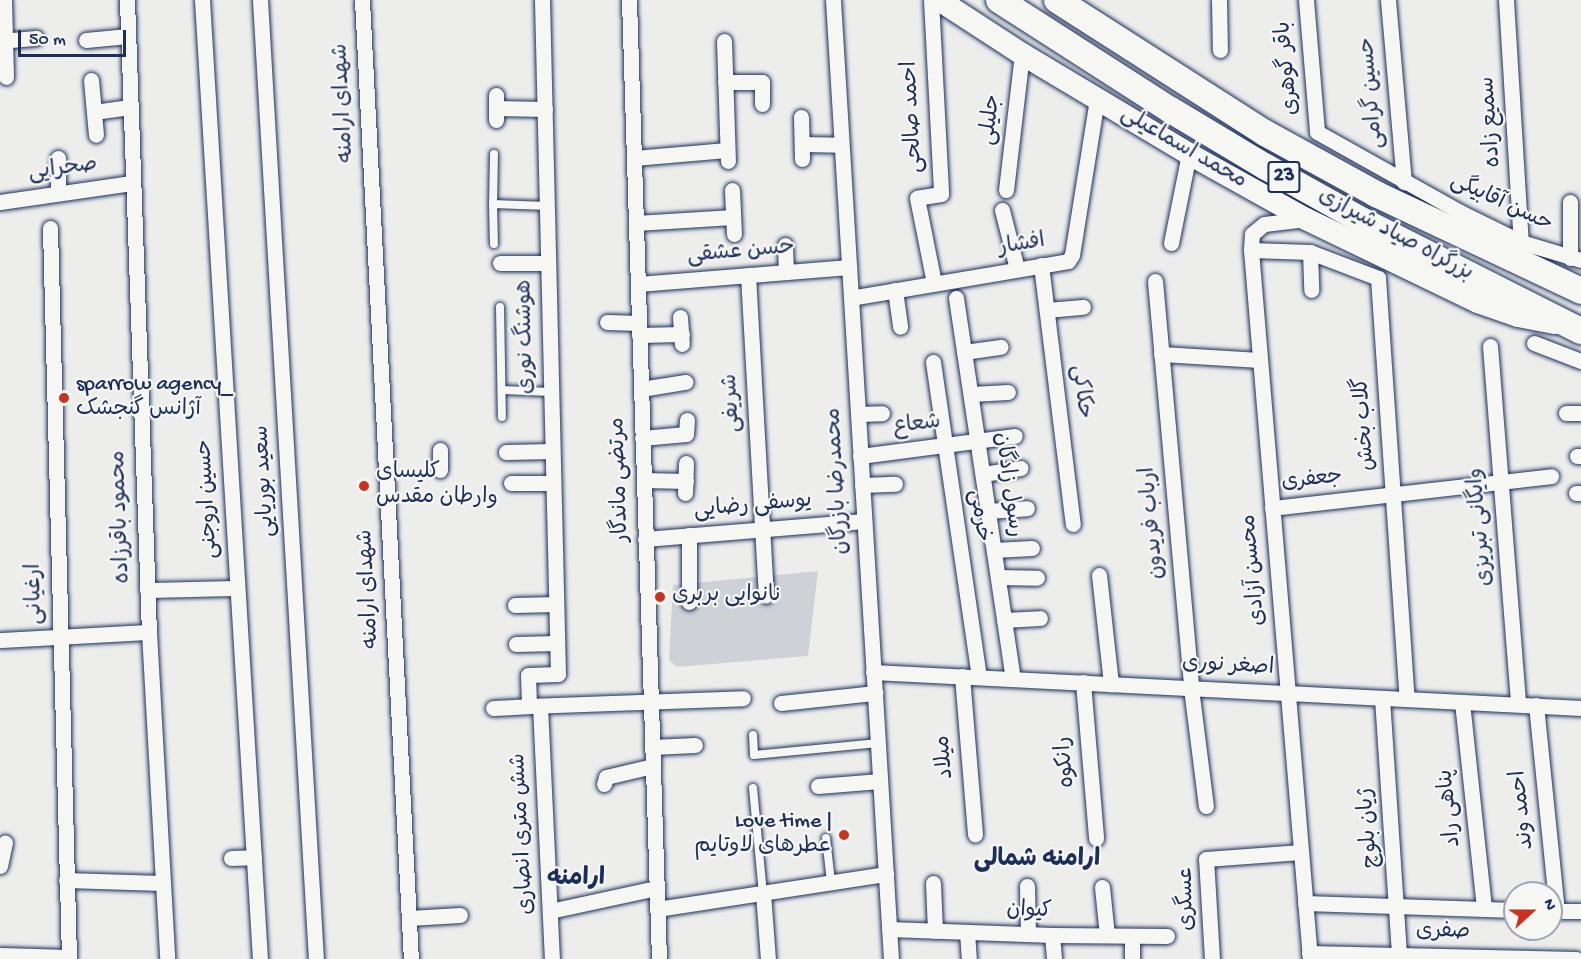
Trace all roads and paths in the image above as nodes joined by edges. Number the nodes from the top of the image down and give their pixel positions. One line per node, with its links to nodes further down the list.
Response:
1 (3, 0): 19 (street)
2 (127, 0): 17 (street, محمود باقرزاده)
3 (202, 0): 137 (street, حسین اروجنی)
4 (260, 0): 223 (street, سعید بوریایی)
5 (362, 0): 208 (street, شهدای ارامنه)
6 (542, 0): 31 (street, هوشنگ نوری)
7 (629, 0): 40 (street, مرتضی ماندگار)
8 (832, 0): 36 (street, محمدرضا بازرگان)
9 (931, 0): 71 (street, احمد صالحی)
10 (939, 0): 23 (main road, محمد اسماعیلی)
11 (999, 0): 85 (highway, بزرگراه صیاد شیرازی / 23)
12 (1057, 0): 75 (highway, بزرگراه صیاد شیرازی / 23)
13 (1219, 0): 22 (street)
14 (1306, 0): 34 (street, باقر گوهری)
15 (1388, 0): 41 (street, حسین گرامی)
16 (1506, 0): 56 (street, سمیع زاده)
17 (128, 36): 20 (street); 29 (street, محمود باقرزاده)
18 (36, 38): 19 (street)
19 (2, 40): 24 (street)
20 (86, 40)
21 (724, 41): 26 (street)
22 (1220, 50)
23 (1022, 54): 27 (main road, محمد اسماعیلی); 44 (street, جلیلی)
24 (6, 77)
25 (91, 80): 32 (street)
26 (725, 82): 28 (street); 40 (street)
27 (1097, 99): 38 (main road, محمد اسماعیلی); 65 (street, افشار)
28 (762, 104)
29 (130, 107): 32 (street); 42 (street, محمود باقرزاده)
30 (496, 108): 31 (street)
31 (544, 109): 49 (street, هوشنگ نوری)
32 (94, 112): 35 (street)
33 (801, 117): 36 (street)
34 (1317, 132): 41 (street, حسن آقابیگی)
35 (96, 135)
36 (841, 145): 66 (street, محمدرضا بازرگان)
37 (494, 154): 48 (lane)
38 (1189, 154): 52 (main road, محمد اسماعیلی); 57 (street)
39 (58, 158): 45 (street)
40 (633, 158): 53 (street, مرتضی ماندگار)
41 (1404, 182): 56 (street, حسن آقابیگی)
42 (132, 183): 45 (street, صحرایی); 138 (street, محمود باقرزاده)
43 (732, 190): 51 (street)
44 (1006, 190)
45 (58, 194): 46 (street, صحرایی)
46 (0, 202)
47 (1570, 202): 62 (street)
48 (493, 204): 49 (lane); 58 (lane)
49 (547, 206): 64 (street, هوشنگ نوری)
50 (1002, 210): 67 (street)
51 (733, 217): 53 (street); 55 (street)
52 (1306, 219): 60 (street, محسن آزادی); 85 (main road, محمد اسماعیلی)
53 (636, 223): 72 (street, مرتضی ماندگار)
54 (50, 228): 146 (street, ارغیانی)
55 (734, 234)
56 (1521, 242): 62 (street, حسن آقابیگی)
57 (1171, 243)
58 (494, 244)
59 (785, 245): 68 (street)
60 (1251, 250): 61 (street, گلاب بخش); 91 (street, محسن آزادی)
61 (1310, 252): 74 (street); 123 (street, گلاب بخش)
62 (1576, 259)
63 (500, 263): 64 (street)
64 (548, 263): 97 (street, هوشنگ نوری)
65 (1041, 265): 67 (street, افشار); 80 (street, حکاکی)
66 (849, 267): 68 (street, حسن عشقی); 101 (street, محمدرضا بازرگان)
67 (1017, 269): 71 (street, افشار)
68 (786, 272): 69 (street, حسن عشقی)
69 (747, 275): 72 (street, حسن عشقی); 129 (street, شریفی)
70 (1155, 281): 90 (street, ارباب فریدون)
71 (934, 283): 73 (street, افشار)
72 (638, 284): 84 (street, مرتضی ماندگار)
73 (894, 290): 76 (street, افشار); 83 (street)
74 (1311, 290)
75 (1581, 291)
76 (856, 297)
77 (956, 298): 89 (street, رسول زادگان)
78 (500, 307): 96 (lane)
79 (1083, 307): 80 (street)
80 (1047, 310): 128 (street, حکاکی)
81 (680, 317): 84 (street)
82 (607, 322): 84 (street)
83 (900, 327)
84 (639, 329): 95 (street, مرتضی ماندگار)
85 (1576, 329)
86 (1534, 343): 92 (street)
87 (1490, 346): 118 (street, وایگانی تبریزی)
88 (1001, 347): 89 (street)
89 (964, 352): 99 (street, رسول زادگان)
90 (1161, 354): 91 (street); 157 (street, ارباب فریدون)
91 (1260, 360): 125 (street, محسن آزادی)
92 (1581, 361)
93 (933, 362): 107 (street, خرمی)
94 (685, 382): 95 (street)
95 (641, 389): 105 (street, مرتضی ماندگار)
96 (502, 390): 97 (lane); 102 (lane)
97 (551, 392): 109 (street, هوشنگ نوری)
98 (1008, 392): 99 (street)
99 (971, 394): 106 (street, رسول زادگان)
100 (882, 413): 101 (street)
101 (858, 414): 111 (street, محمدرضا بازرگان)
102 (502, 417)
103 (687, 420): 105 (street)
104 (1015, 436): 106 (street, شعاع)
105 (642, 438): 117 (street, مرتضی ماندگار)
106 (979, 442): 107 (street, شعاع); 115 (street, رسول زادگان)
107 (945, 445): 111 (street, شعاع); 153 (street, خرمی)
108 (440, 450): 114 (street)
109 (552, 451): 110 (street); 120 (street, هوشنگ نوری)
110 (506, 452)
111 (860, 456): 122 (street, محمدرضا بازرگان)
112 (686, 463): 117 (street)
113 (1021, 468): 115 (street)
114 (441, 470)
115 (983, 474): 126 (street, رسول زادگان)
116 (1551, 476): 118 (street, جعفری)
117 (644, 480): 131 (street, مرتضی ماندگار)
118 (1501, 482): 123 (street, جعفری); 166 (street, وایگانی تبریزی)
119 (511, 483): 120 (street)
120 (553, 483): 141 (street, هوشنگ نوری)
121 (895, 483): 122 (street)
122 (862, 485): 127 (street, محمدرضا بازرگان)
123 (1393, 494): 125 (street, جعفری); 162 (street, گلاب بخش)
124 (1027, 508): 126 (street)
125 (1272, 508): 159 (street, محسن آزادی)
126 (988, 511): 133 (street, رسول زادگان)
127 (864, 520): 129 (street, یوسفی رضایی); 150 (street, محمدرضا بازرگان)
128 (1073, 524)
129 (762, 529): 130 (street, یوسفی رضایی); 139 (street, شریفی)
130 (689, 535): 131 (street, یوسفی رضایی); 140 (street)
131 (645, 539): 163 (street, مرتضی ماندگار)
132 (1032, 548): 133 (street)
133 (994, 550): 135 (street, رسول زادگان)
134 (1099, 575): 156 (street)
135 (998, 577): 136 (street); 144 (street, رسول زادگان)
136 (1037, 578)
137 (237, 588): 138 (street); 186 (street, حسین اروجنی)
138 (147, 590): 145 (street, محمود باقرزاده)
139 (766, 595)
140 (689, 602)
141 (556, 604): 142 (street); 148 (street, هوشنگ نوری)
142 (515, 605)
143 (1040, 618): 144 (street)
144 (1004, 620): 154 (street, رسول زادگان)
145 (149, 632): 146 (street); 193 (street, محمود باقرزاده)
146 (59, 638): 147 (street); 190 (street, ارغیانی)
147 (0, 640)
148 (557, 643): 149 (street); 151 (street, هوشنگ نوری)
149 (516, 644)
150 (873, 672): 152 (street, اصغر نوری); 158 (street, محمدرضا بازرگان)
151 (558, 674): 168 (street, شش متری انصاری)
152 (962, 676): 153 (street, اصغر نوری); 181 (street, میلاد)
153 (979, 677): 154 (street, اصغر نوری)
154 (1013, 679): 155 (street, اصغر نوری)
155 (1083, 682): 156 (street, اصغر نوری); 183 (street, رانکوه)
156 (1112, 684): 157 (street, اصغر نوری)
157 (1191, 688): 159 (street, اصغر نوری); 180 (street, ارباب فریدون)
158 (875, 693): 165 (street); 172 (street, محمدرضا بازرگان)
159 (1288, 693): 161 (street, اصغر نوری); 185 (street, محسن آزادی)
160 (743, 698): 163 (street)
161 (1382, 698): 162 (street, اصغر نوری); 200 (street, ژیان بلوچ)
162 (1407, 699): 164 (street, اصغر نوری)
163 (650, 702): 168 (street); 174 (street, مرتضی ماندگار)
164 (1462, 702): 166 (street, اصغر نوری); 202 (street, پناهی راد)
165 (781, 703)
166 (1518, 704): 167 (street, اصغر نوری)
167 (1536, 705): 170 (street, اصغر نوری); 191 (street, احمد وند)
168 (535, 706): 169 (street); 204 (street, شش متری انصاری)
169 (493, 708)
170 (1581, 708)
171 (753, 735): 172 (lane)
172 (878, 743): 176 (street, محمدرضا بازرگان)
173 (696, 746): 174 (street)
174 (652, 747): 175 (street, مرتضی ماندگار)
175 (652, 766): 177 (street); 197 (street, مرتضی ماندگار)
176 (880, 781): 178 (street); 189 (street, محمدرضا بازرگان)
177 (604, 784)
178 (818, 786)
179 (753, 788): 198 (lane)
180 (1206, 806)
181 (975, 834)
182 (826, 838): 192 (lane)
183 (1096, 838)
184 (4, 843): 188 (street)
185 (1301, 852): 199 (street, محسن آزادی); 232 (street, عسگری)
186 (254, 857): 187 (street); 222 (street, حسین اروجنی)
187 (231, 858)
188 (0, 866)
189 (886, 874): 192 (street); 209 (street, محمدرضا بازرگان)
190 (66, 880): 193 (street); 220 (street, ارغیانی)
191 (1551, 881)
192 (831, 882): 198 (street)
193 (162, 883): 221 (street, محمود باقرزاده)
194 (933, 883): 210 (street)
195 (1027, 886): 212 (street)
196 (1102, 887): 214 (street)
197 (656, 888): 201 (street, مرتضی ماندگار); 204 (street)
198 (763, 893): 201 (street); 227 (street)
199 (1305, 903): 200 (street); 219 (street, محسن آزادی)
200 (1398, 906): 202 (street); 218 (street, ژیان بلوچ)
201 (657, 909): 226 (street, مرتضی ماندگار)
202 (1484, 909): 203 (street)
203 (1503, 910)
204 (550, 911): 225 (street, شش متری انصاری)
205 (1563, 911): 206 (street)
206 (1581, 911)
207 (460, 915): 208 (street)
208 (409, 918): 224 (street, شهدای ارامنه)
209 (889, 929): 210 (street, کیوان); 228 (street, محمدرضا بازرگان)
210 (935, 931): 211 (street, کیوان)
211 (967, 932): 212 (street, کیوان); 229 (street)
212 (1028, 934): 213 (street, کیوان)
213 (1052, 935): 214 (street, کیوان); 230 (street)
214 (1107, 935): 215 (street, کیوان)
215 (1132, 936): 216 (street, کیوان); 231 (street)
216 (1167, 936)
217 (0, 955): 220 (street)
218 (1399, 955): 219 (street, صفری); 233 (street, صفری)
219 (1310, 956)
220 (69, 958)
221 (168, 959)
222 (260, 959)
223 (316, 959)
224 (411, 959)
225 (552, 959)
226 (658, 959)
227 (768, 959)
228 (891, 959)
229 (969, 959)
230 (1054, 959)
231 (1132, 959)
232 (1212, 959)
233 (1576, 959)

